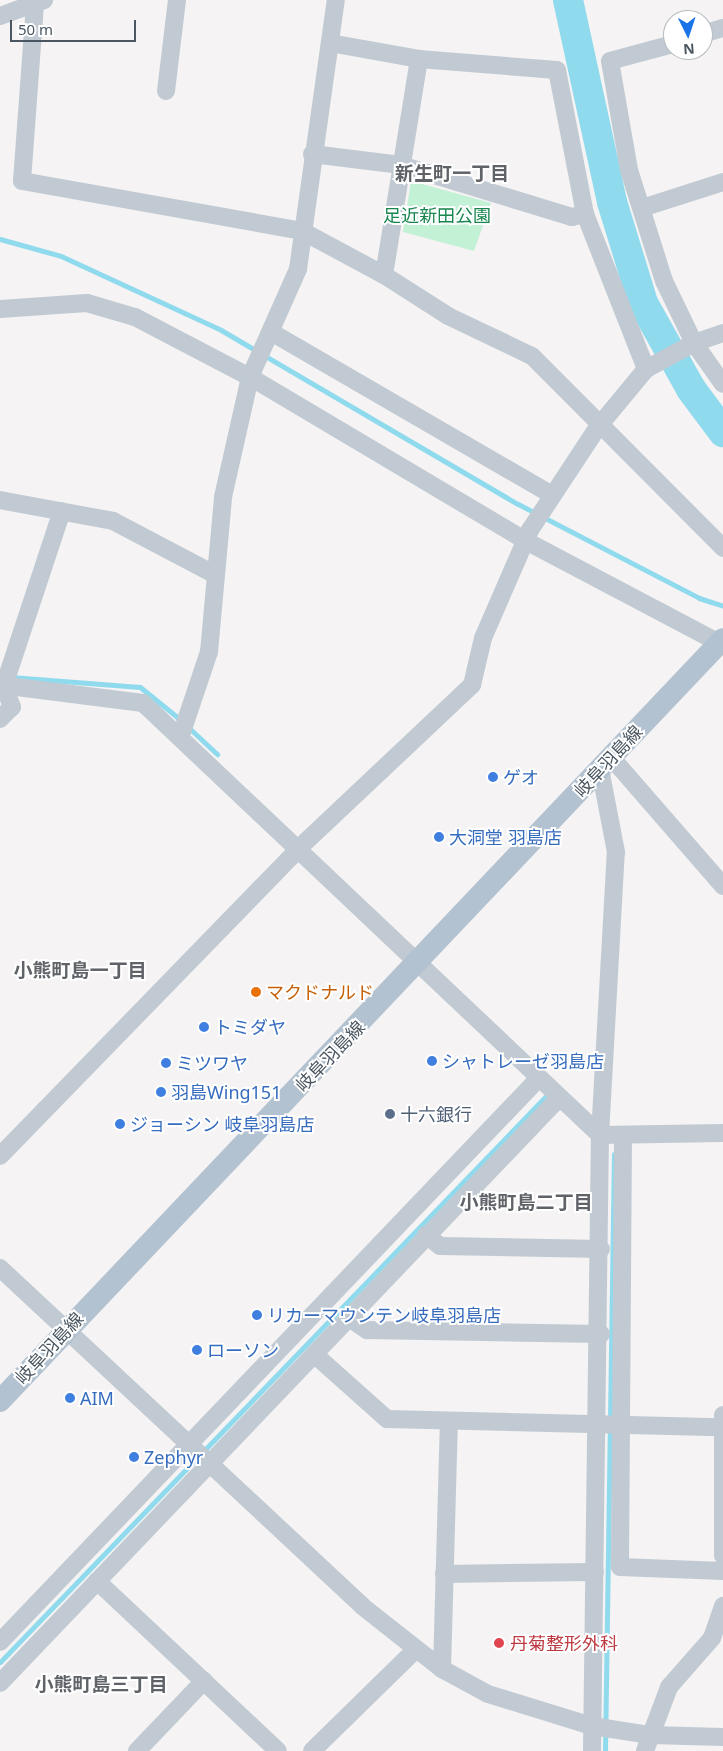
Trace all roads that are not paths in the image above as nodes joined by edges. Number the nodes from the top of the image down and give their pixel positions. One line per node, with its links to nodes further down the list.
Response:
1 (177, 0): 8 (street)
2 (336, 0): 5 (street)
3 (40, 2): 4 (street); 14 (street)
4 (0, 16)
5 (330, 43): 7 (street); 9 (street)
6 (663, 47): 12 (street)
7 (419, 59): 10 (street); 13 (street)
8 (166, 91)
9 (312, 154): 10 (street); 14 (street)
10 (401, 165): 13 (street); 15 (street)
11 (723, 182): 12 (street)
12 (642, 208): 19 (street)
13 (585, 214): 20 (street)
14 (302, 231): 15 (street); 18 (street)
15 (384, 275): 23 (street)
16 (0, 309): 21 (street)
17 (723, 333): 19 (street)
18 (269, 336): 21 (street); 24 (street)
19 (688, 345): 20 (street); 22 (street)
20 (650, 366): 23 (street)
21 (252, 372): 27 (street); 29 (street)
22 (723, 384)
23 (598, 427): 24 (street); 28 (street)
24 (549, 499): 27 (street)
25 (0, 500): 26 (street)
26 (62, 511): 29 (street); 31 (street)
27 (528, 535): 30 (street); 35 (street)
28 (723, 548)
29 (216, 575): 33 (street)
30 (722, 643): 34 (main road, 岐阜羽島線)
31 (2, 686): 32 (street); 33 (street)
32 (0, 719)
33 (181, 735): 35 (street)
34 (606, 763): 36 (street); 37 (main road, 岐阜羽島線); 41 (street)
35 (299, 848): 37 (street); 43 (street)
36 (723, 886)
37 (420, 963): 38 (street); 49 (main road, 岐阜羽島線)
38 (538, 1079): 39 (street); 56 (street)
39 (558, 1099): 41 (street); 44 (street)
40 (723, 1133): 42 (street)
41 (600, 1135): 42 (street); 45 (street)
42 (622, 1136): 47 (street)
43 (0, 1156)
44 (426, 1235): 45 (street); 48 (street)
45 (601, 1249): 47 (street)
46 (0, 1268): 49 (street)
47 (612, 1284): 50 (street); 55 (street)
48 (349, 1318): 50 (street); 51 (street)
49 (65, 1329): 52 (main road, 岐阜羽島線); 56 (street)
50 (600, 1334): 55 (street)
51 (314, 1354): 54 (street); 58 (street)
52 (0, 1401)
53 (722, 1421): 55 (street); 57 (street)
54 (448, 1422): 55 (street); 62 (street)
55 (610, 1422): 60 (street); 60 (street)
56 (187, 1446): 58 (street); 65 (street)
57 (722, 1459): 59 (street)
58 (208, 1466): 63 (street); 66 (street)
59 (723, 1556)
60 (605, 1568): 61 (street); 62 (street); 70 (street)
61 (723, 1571)
62 (444, 1574): 67 (street)
63 (97, 1581): 68 (street); 69 (street)
64 (723, 1606): 72 (street)
65 (0, 1642)
66 (414, 1651): 67 (street); 75 (street)
67 (442, 1669): 70 (street)
68 (204, 1681): 73 (street); 74 (street)
69 (0, 1683)
70 (592, 1726): 72 (street); 76 (street)
71 (723, 1737): 72 (street)
72 (648, 1743)
73 (137, 1751)
74 (278, 1751)
75 (312, 1751)
76 (592, 1751)

